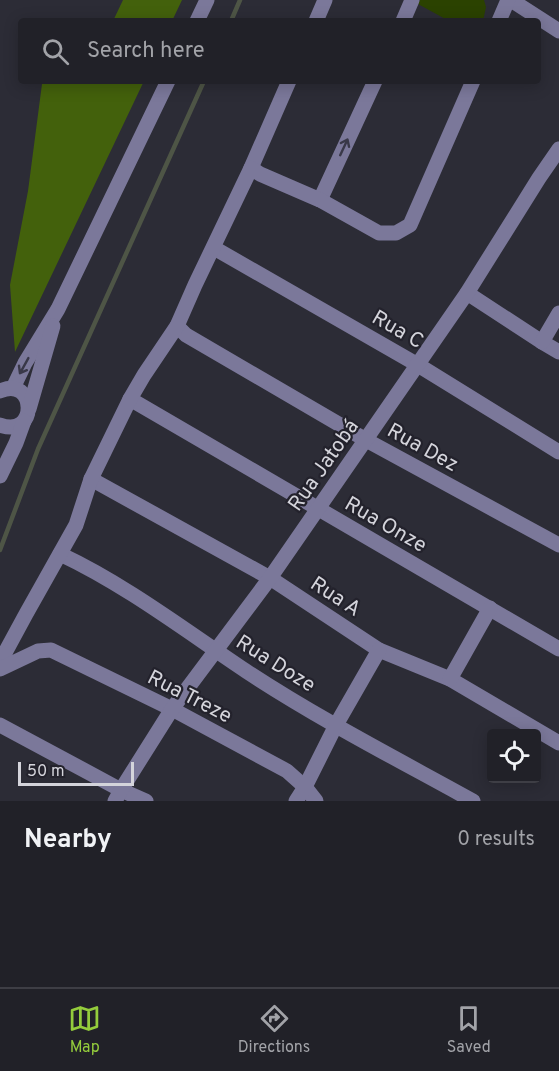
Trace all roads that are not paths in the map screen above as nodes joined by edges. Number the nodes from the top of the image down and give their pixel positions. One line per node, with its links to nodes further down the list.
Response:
1 (207, 0): 5 (street)
2 (325, 0): 6 (street)
3 (412, 0): 7 (street)
4 (509, 0): 8 (street); 9 (street)
5 (198, 18)
6 (317, 18)
7 (404, 18)
8 (500, 18)
9 (538, 18)
10 (541, 20): 11 (street)
11 (559, 31)
12 (167, 84): 21 (street)
13 (288, 84): 17 (street)
14 (374, 84): 18 (street, one-way to 14)
15 (472, 84): 18 (street)
16 (559, 149): 20 (street, Rua Jatobá)
17 (251, 168): 18 (street); 19 (street)
18 (320, 200)
19 (214, 248): 23 (street); 26 (street, Rua C)
20 (467, 293): 24 (street); 26 (street, Rua Jatobá)
21 (58, 309): 27 (street, one-way to 27); 29 (street)
22 (559, 313): 24 (street)
23 (177, 326): 28 (street); 31 (street, Rua Dez)
24 (542, 342): 25 (street)
25 (559, 352)
26 (418, 365): 31 (street, Rua Jatobá); 32 (street, Rua C)
27 (5, 386): 29 (street)
28 (130, 399): 34 (street); 35 (street, Rua Onze)
29 (26, 415): 30 (street); 33 (street)
30 (0, 425)
31 (366, 440): 35 (street, Rua Jatobá); 36 (street, Rua Dez)
32 (559, 452)
33 (0, 476)
34 (91, 479): 37 (street); 38 (street, Rua A)
35 (318, 509): 38 (street, Rua Jatobá); 39 (street, Rua Onze)
36 (559, 545)
37 (60, 554): 42 (street, Rua Doze); 43 (street)
38 (270, 578): 41 (street, Rua A); 42 (street, Rua Jatobá)
39 (489, 608): 40 (street, Rua Onze); 44 (street)
40 (559, 649)
41 (380, 650): 44 (street, Rua A); 47 (street)
42 (217, 651): 45 (street, Rua Jatobá); 47 (street, Rua Doze)
43 (0, 668): 45 (street, Rua Treze)
44 (450, 679): 48 (street, Rua A)
45 (172, 709): 49 (street, Rua Treze); 50 (street, Rua Jatobá)
46 (0, 725): 50 (street)
47 (336, 725): 49 (street); 54 (street, Rua Doze)
48 (559, 744)
49 (305, 787): 52 (street); 53 (street, Rua Treze)
50 (118, 795): 51 (street)
51 (146, 801)
52 (296, 801)
53 (316, 801)
54 (473, 801)

